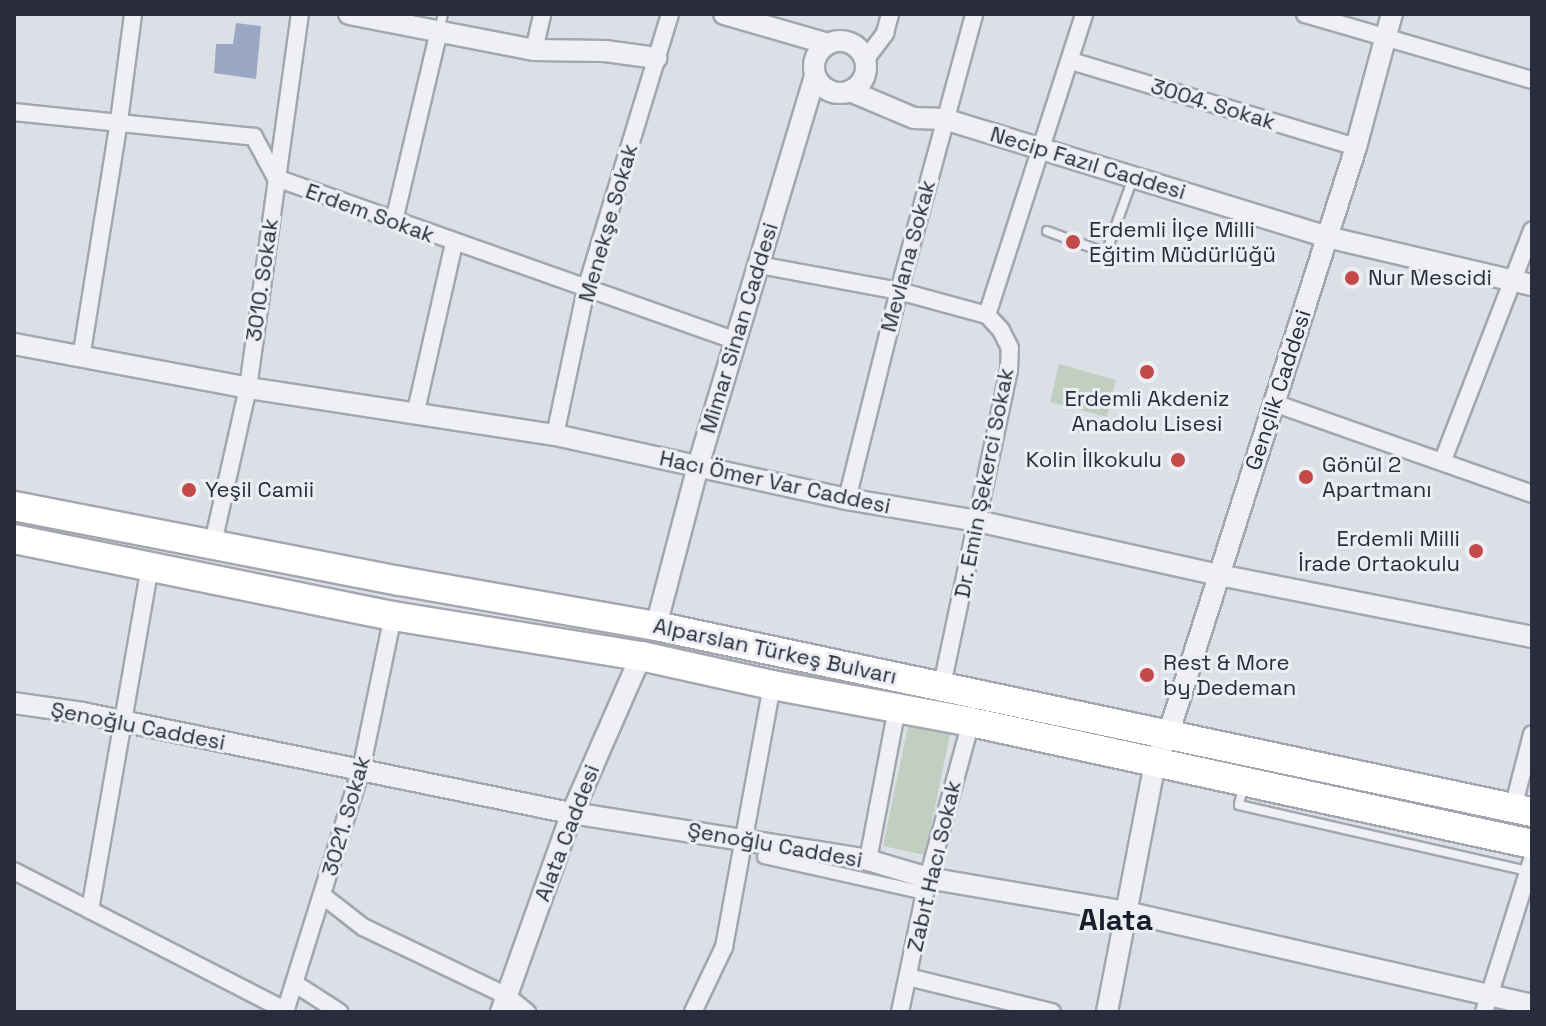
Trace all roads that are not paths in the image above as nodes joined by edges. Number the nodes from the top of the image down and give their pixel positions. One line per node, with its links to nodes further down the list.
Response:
1 (133, 14): 25 (street)
2 (300, 14): 29 (street, 3010. Sokak)
3 (349, 14): 13 (street)
4 (542, 14): 16 (street)
5 (670, 14): 17 (street, Menekşe Sokak)
6 (724, 14): 12 (street)
7 (890, 14): 18 (street)
8 (974, 14): 24 (street, Mevlana Sokak)
9 (1084, 14): 19 (street)
10 (1305, 14): 14 (street)
11 (1392, 14): 14 (street, Gençlik Caddesi)
12 (749, 18): 15 (street)
13 (441, 23): 16 (street); 30 (street)
14 (1385, 40): 21 (street); 26 (street, Gençlik Caddesi)
15 (828, 44): 18 (street); 20 (street)
16 (534, 50): 17 (street)
17 (657, 58): 37 (street, Menekşe Sokak)
18 (865, 60): 22 (street)
19 (1071, 61): 26 (street, 3004. Sokak); 27 (street)
20 (815, 77): 22 (street); 35 (street, Mimar Sinan Caddesi)
21 (1532, 80)
22 (850, 91): 24 (street, Necip Fazıl Caddesi)
23 (14, 112): 25 (street)
24 (944, 119): 27 (street, Necip Fazıl Caddesi); 38 (street, Mevlana Sokak)
25 (119, 121): 29 (street); 42 (street)
26 (1356, 147): 33 (street, Gençlik Caddesi)
27 (1039, 148): 28 (street, Necip Fazıl Caddesi); 39 (street)
28 (1133, 177): 31 (lane); 33 (street, Necip Fazıl Caddesi)
29 (276, 178): 30 (street, Erdem Sokak); 43 (street, 3010. Sokak)
30 (394, 221): 34 (street, Erdem Sokak)
31 (1047, 231)
32 (1532, 231): 36 (street)
33 (1327, 237): 36 (street, Necip Fazıl Caddesi); 44 (street, Gençlik Caddesi)
34 (454, 243): 37 (street, Erdem Sokak); 45 (street)
35 (759, 265): 38 (street); 40 (street, Mimar Sinan Caddesi)
36 (1520, 281): 47 (street)
37 (586, 289): 40 (street, Erdem Sokak); 46 (street, Menekşe Sokak)
38 (899, 291): 39 (street); 50 (street, Mevlana Sokak)
39 (987, 315): 52 (street, Dr. Emin Şekerci Sokak)
40 (736, 341): 48 (street, Mimar Sinan Caddesi)
41 (14, 344): 42 (street, Hacı Ömer Var Caddesi)
42 (81, 358): 43 (street, Hacı Ömer Var Caddesi)
43 (248, 388): 45 (street, Hacı Ömer Var Caddesi); 54 (street, 3010. Sokak)
44 (1274, 403): 47 (street); 56 (street, Gençlik Caddesi)
45 (415, 415): 46 (street, Hacı Ömer Var Caddesi)
46 (555, 435): 48 (street, Hacı Ömer Var Caddesi)
47 (1443, 460): 49 (street)
48 (698, 466): 50 (street, Hacı Ömer Var Caddesi); 58 (street, Mimar Sinan Caddesi)
49 (1532, 494)
50 (847, 499): 52 (street, Hacı Ömer Var Caddesi)
51 (14, 506): 54 (highway, Alparslan Türkeş Bulvarı)
52 (977, 521): 56 (street, Hacı Ömer Var Caddesi); 62 (street, Dr. Emin Şekerci Sokak)
53 (14, 539): 55 (highway, Alparslan Türkeş Bulvarı)
54 (213, 543): 58 (highway, Alparslan Türkeş Bulvarı)
55 (150, 566): 57 (highway, Alparslan Türkeş Bulvarı); 65 (street)
56 (1219, 575): 59 (street, Hacı Ömer Var Caddesi); 67 (street, Gençlik Caddesi)
57 (393, 616): 60 (highway, Alparslan Türkeş Bulvarı); 70 (street, 3021. Sokak)
58 (656, 626): 62 (highway, Alparslan Türkeş Bulvarı)
59 (1532, 637)
60 (641, 656): 61 (highway, Alparslan Türkeş Bulvarı); 72 (street, Alata Caddesi)
61 (772, 685): 64 (highway, Alparslan Türkeş Bulvarı); 73 (street)
62 (942, 685): 67 (highway, Alparslan Türkeş Bulvarı)
63 (14, 703): 65 (street, Şenoğlu Caddesi)
64 (897, 708): 66 (highway, Alparslan Türkeş Bulvarı); 75 (street)
65 (125, 722): 70 (street, Şenoğlu Caddesi); 80 (street)
66 (971, 722): 69 (highway, Alparslan Türkeş Bulvarı); 78 (street, Zabıt Hacı Sokak)
67 (1169, 732): 69 (street, Gençlik Caddesi); 71 (highway, Alparslan Türkeş Bulvarı)
68 (1532, 734): 71 (street)
69 (1155, 762): 76 (highway, Alparslan Türkeş Bulvarı); 81 (street, Gençlik Caddesi)
70 (361, 770): 72 (street, Şenoğlu Caddesi); 79 (street, 3021. Sokak)
71 (1523, 810)
72 (572, 813): 73 (street, Şenoğlu Caddesi); 85 (street, Alata Caddesi)
73 (746, 838): 75 (street, Şenoğlu Caddesi); 90 (street)
74 (764, 857): 78 (street)
75 (868, 860): 78 (street, Şenoğlu Caddesi)
76 (1531, 862): 84 (street)
77 (14, 871): 80 (street)
78 (926, 886): 81 (street, Şenoğlu Caddesi); 82 (street, Zabıt Hacı Sokak)
79 (322, 895): 83 (street, 3021. Sokak); 85 (street)
80 (90, 910): 87 (street)
81 (1126, 912): 84 (street, Şenoğlu Caddesi); 93 (street, Gençlik Caddesi)
82 (908, 977): 91 (street, Zabıt Hacı Sokak); 92 (street)
83 (294, 983): 87 (street, 3021. Sokak); 88 (street)
84 (1487, 1003): 86 (street, Şenoğlu Caddesi)
85 (504, 1004): 89 (street)
86 (1532, 1005)
87 (285, 1011)
88 (339, 1012)
89 (527, 1012)
90 (693, 1012)
91 (900, 1012)
92 (1052, 1012)
93 (1107, 1012)

